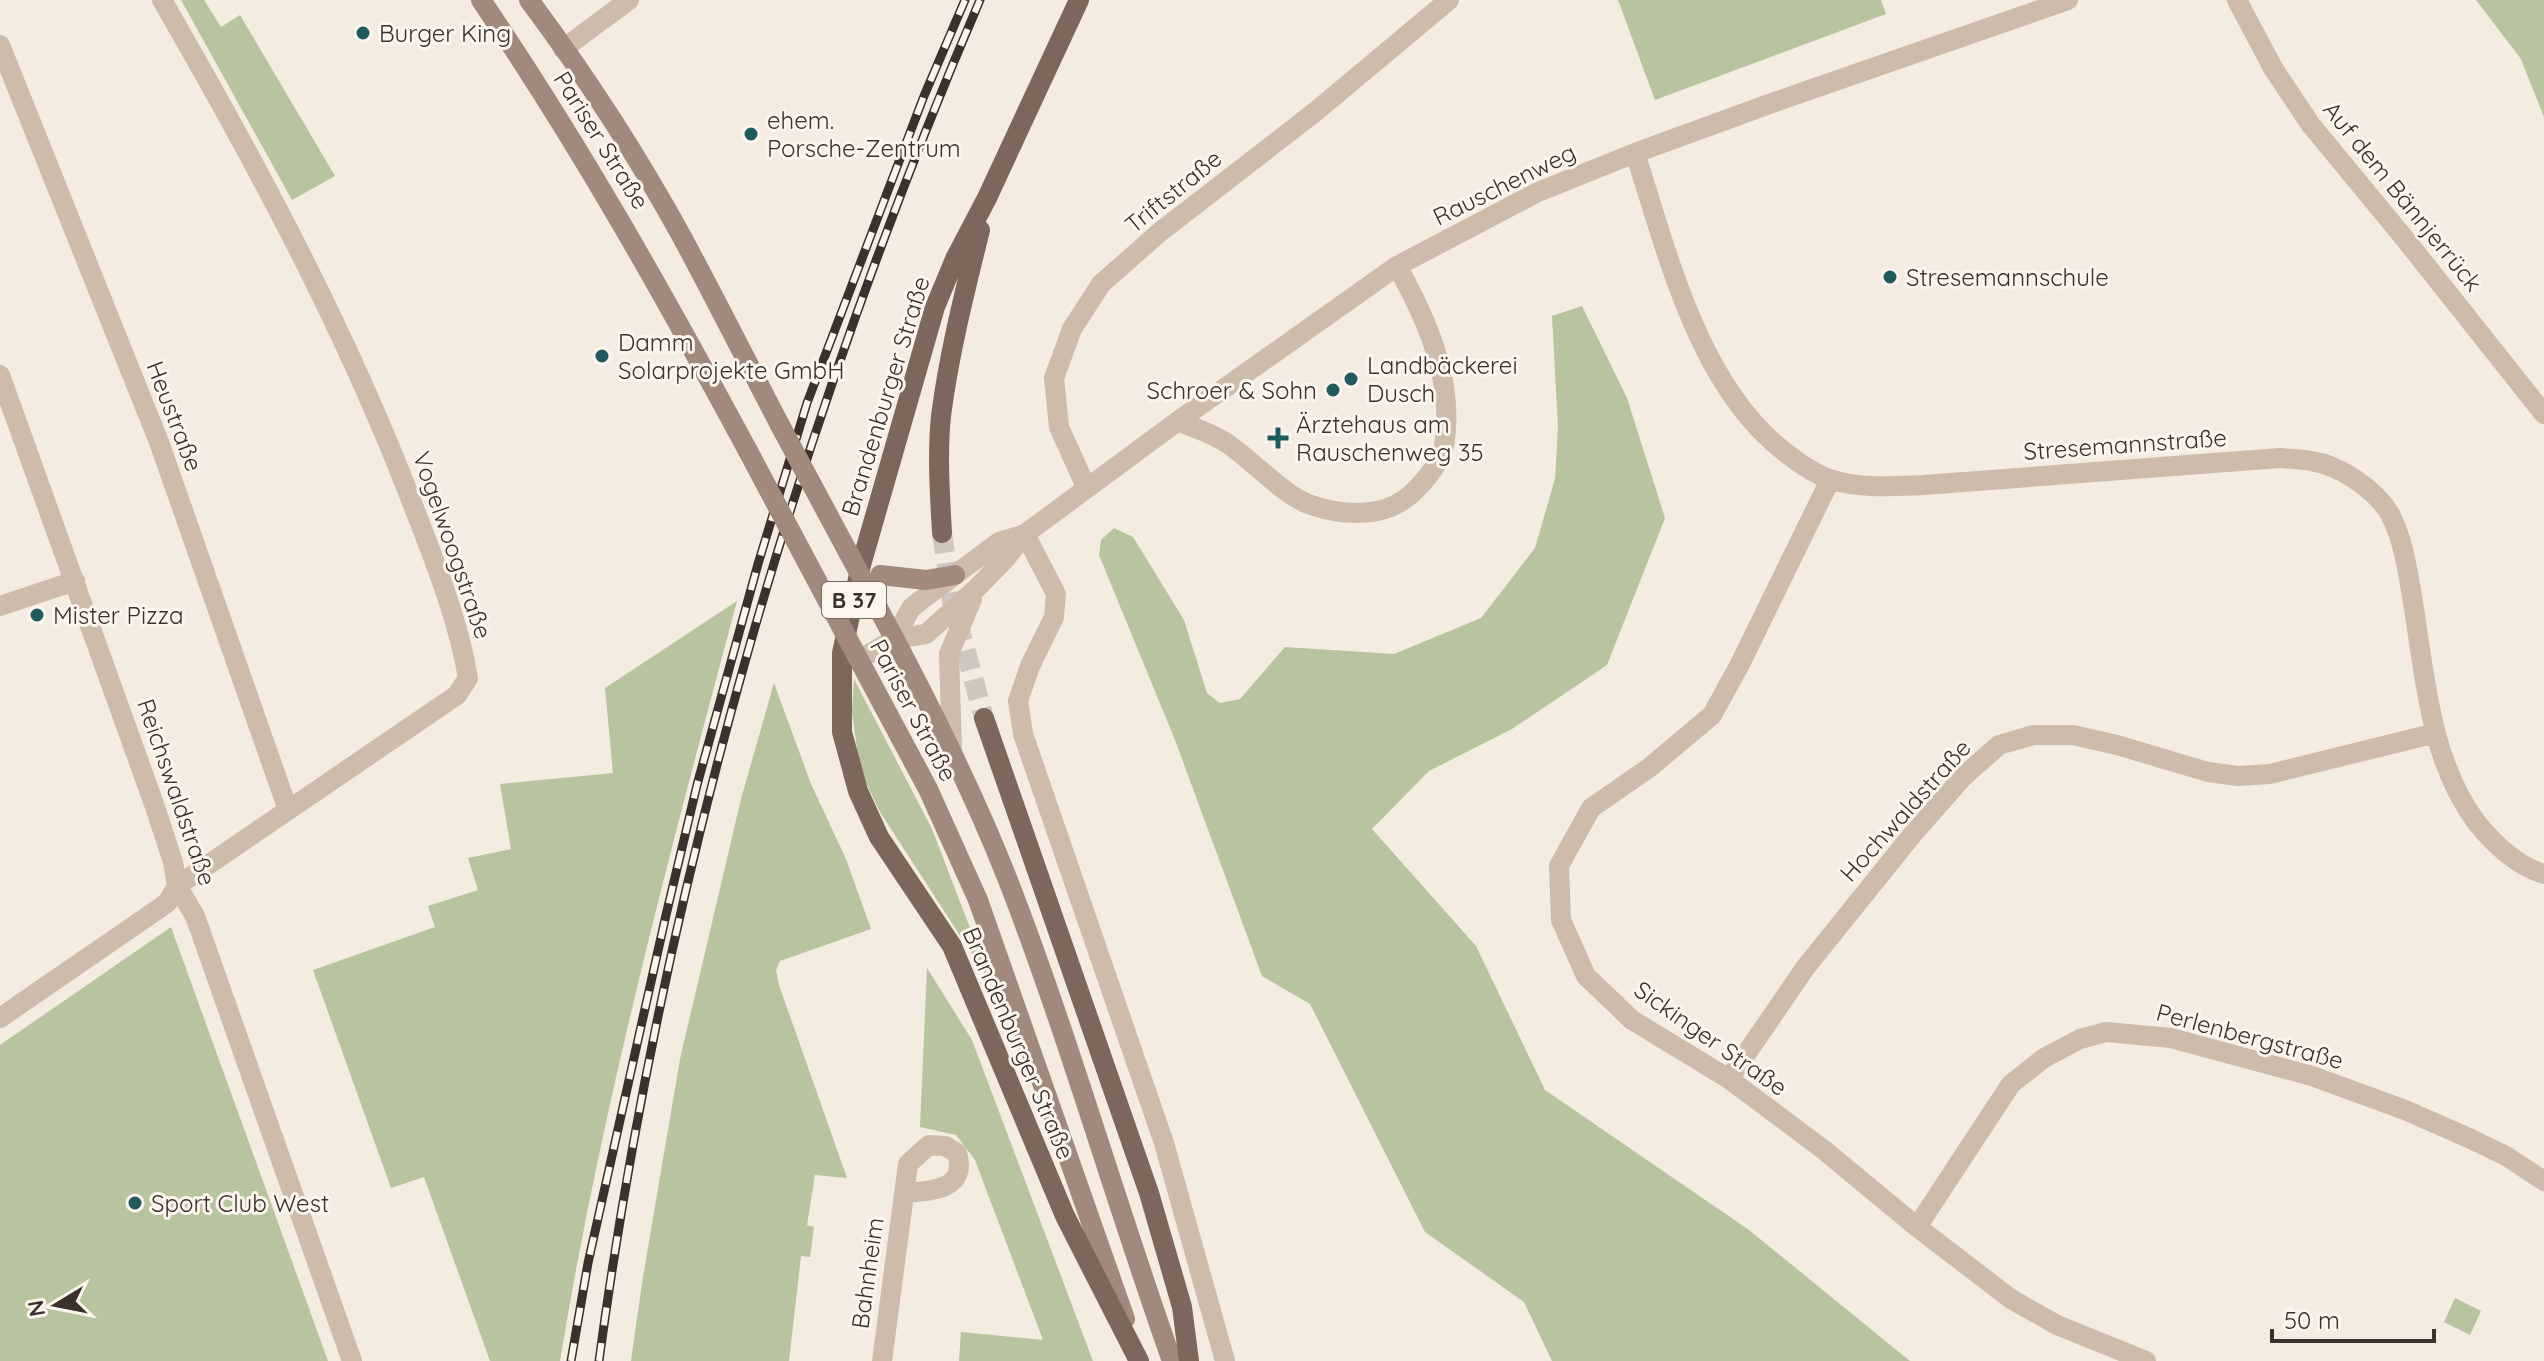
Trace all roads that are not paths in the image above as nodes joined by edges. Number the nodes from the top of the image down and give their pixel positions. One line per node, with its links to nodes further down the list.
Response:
1 (162, 0): 32 (street, Vogelwoogstraße)
2 (481, 0): 28 (main road, Pariser Straße, bridge)
3 (529, 0): 11 (main road, Pariser Straße)
4 (629, 0): 11 (street)
5 (1079, 0): 13 (main road, Brandenburger Straße / B 37)
6 (1449, 0): 9 (street, Triftstraße)
7 (2068, 0): 12 (street, Rauschenweg)
8 (2237, 0): 16 (street, Auf dem Bännjerrück)
9 (1426, 8): 19 (street, Triftstraße)
10 (0, 45): 32 (street, Heustraße)
11 (563, 49): 22 (main road, Pariser Straße, bridge)
12 (1635, 153): 14 (street, Rauschenweg); 18 (street, Stresemannstraße)
13 (987, 198): 20 (main road, Brandenburger Straße / B 37); 42 (main road, Brandenburger Straße / B 37)
14 (1397, 266): 17 (street, Rauschenweg); 17 (street)
15 (0, 375): 24 (street, Reichswaldstraße)
16 (2544, 414)
17 (1178, 421): 19 (street, Rauschenweg)
18 (1830, 480): 30 (street, Stresemannstraße); 36 (street, Sickinger Straße)
19 (1086, 487): 21 (street, Rauschenweg)
20 (942, 533)
21 (1025, 534): 23 (street, Rauschenweg); 25 (street, Rauschenweg); 45 (street)
22 (850, 556): 23 (main road); 27 (main road, Pariser Straße, bridge)
23 (955, 575): 27 (street, Rauschenweg)
24 (75, 581): 26 (street); 34 (street, Reichswaldstraße)
25 (976, 589): 27 (street, Rauschenweg); 31 (street)
26 (0, 606)
27 (894, 639): 28 (street); 31 (main road, Pariser Straße)
28 (859, 660): 42 (main road, Pariser Straße)
29 (984, 718): 44 (main road)
30 (2436, 733): 33 (street, Stresemannstraße); 36 (street, Hochwaldstraße)
31 (952, 750): 43 (main road, Pariser Straße)
32 (288, 810): 34 (street, Vogelwoogstraße)
33 (2544, 874)
34 (177, 886): 35 (street, Vogelwoogstraße); 40 (street, Reichswaldstraße)
35 (0, 1018)
36 (1729, 1079): 39 (street, Sickinger Straße)
37 (2544, 1181): 39 (street, Perlenbergstraße)
38 (905, 1193): 41 (street, Bahnheim)
39 (1917, 1227): 46 (street, Sickinger Straße)
40 (352, 1361)
41 (882, 1361)
42 (1139, 1361)
43 (1172, 1361)
44 (1189, 1361)
45 (1225, 1361)
46 (2146, 1361)

